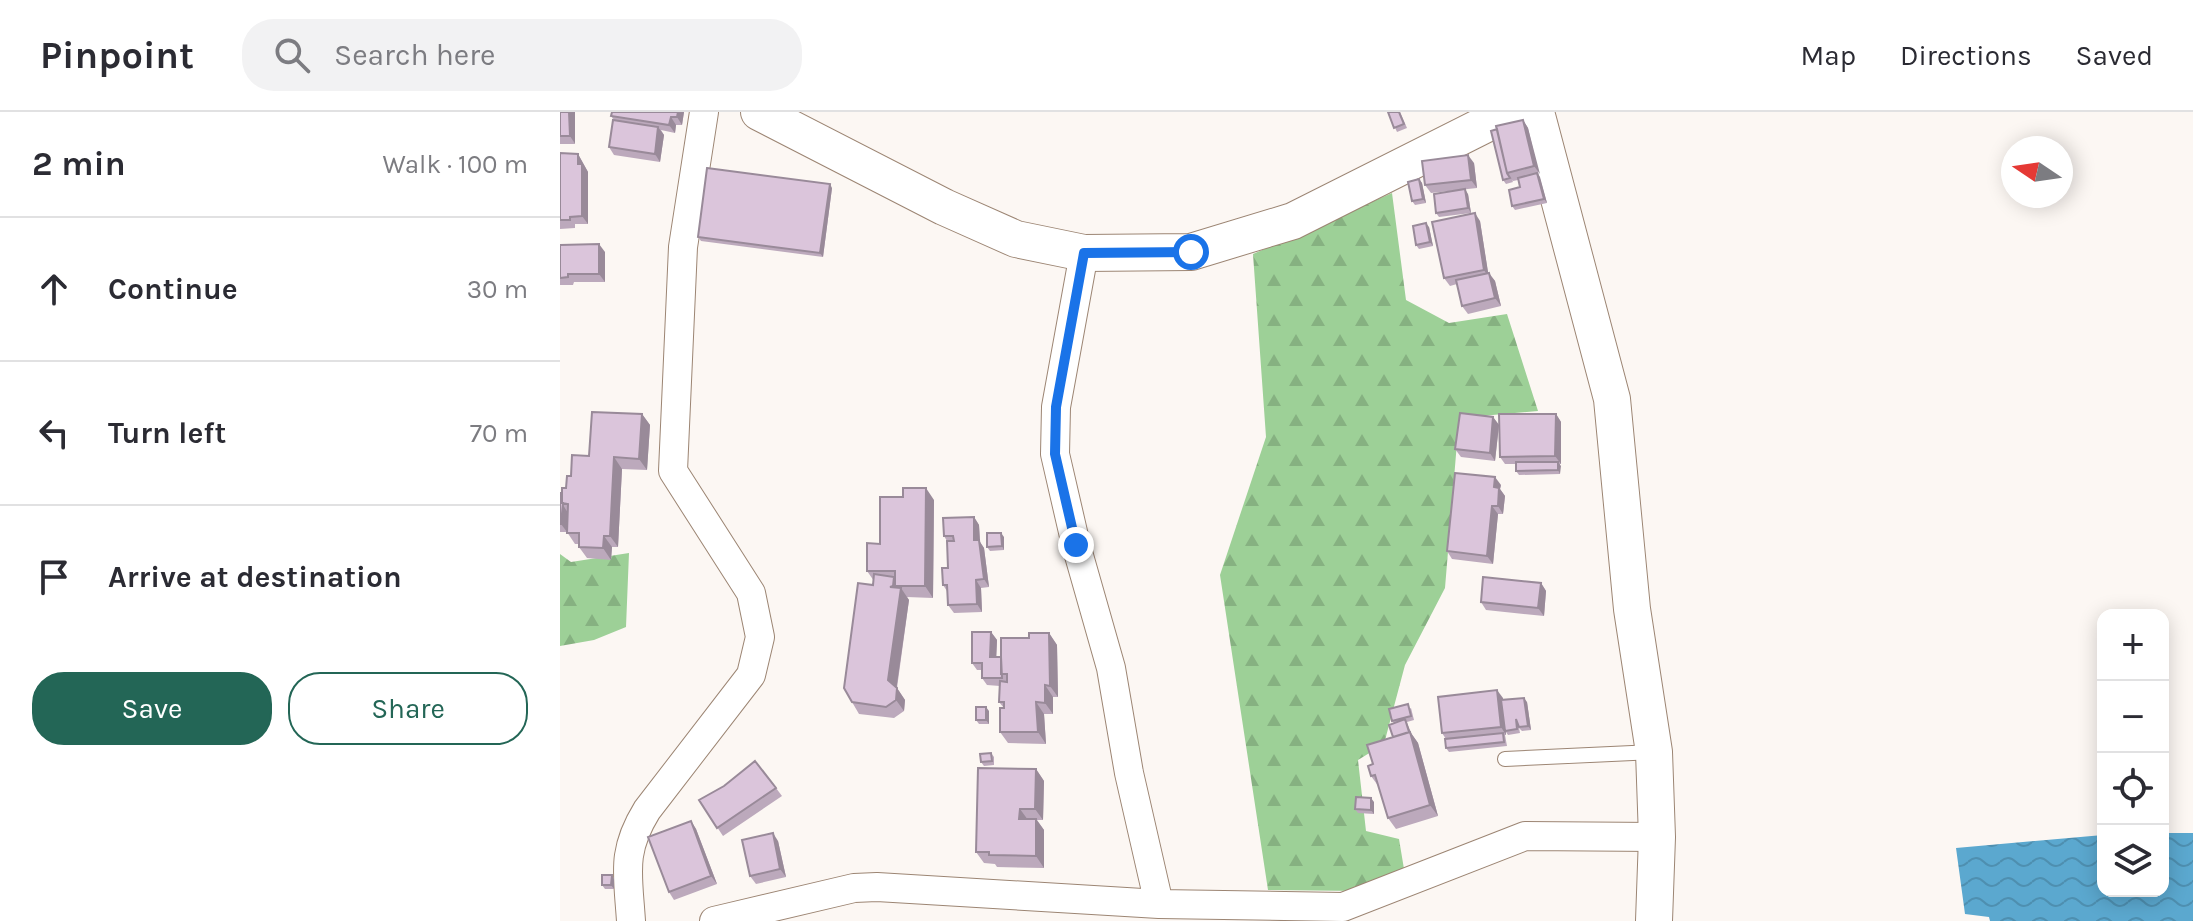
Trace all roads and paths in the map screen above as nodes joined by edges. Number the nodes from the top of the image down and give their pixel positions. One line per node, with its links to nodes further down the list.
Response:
1 (704, 112): 10 (street)
2 (759, 112): 5 (street)
3 (1510, 112): 5 (street)
4 (1536, 112): 6 (street)
5 (1084, 253): 9 (street)
6 (1654, 752): 7 (lane); 8 (street)
7 (1505, 759)
8 (1657, 837): 9 (street); 12 (street)
9 (1159, 904): 11 (street)
10 (631, 921)
11 (714, 921)
12 (1654, 921)

